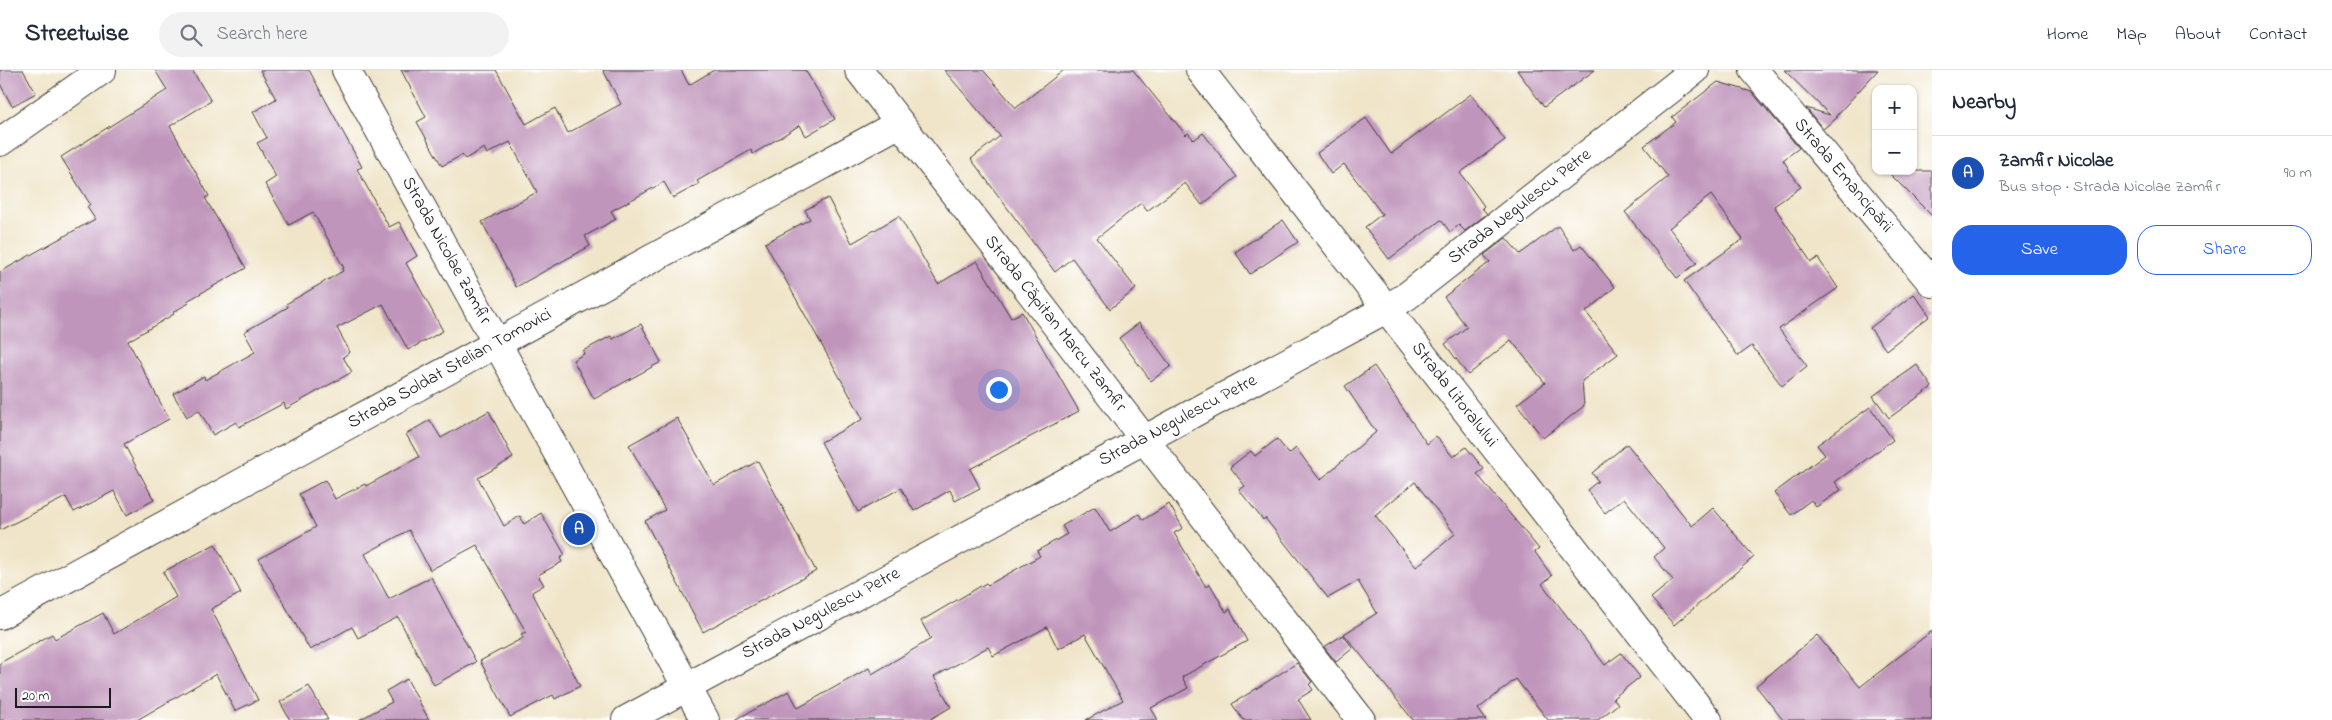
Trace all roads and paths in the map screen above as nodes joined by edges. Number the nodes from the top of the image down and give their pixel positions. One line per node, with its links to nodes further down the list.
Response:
1 (102, 70): 8 (street)
2 (346, 70): 11 (street, Strada Nicolae Zamfir)
3 (859, 70): 7 (street, Strada Căpitan Marcu Zamfir)
4 (1200, 70): 10 (street, Strada Litoralului)
5 (1695, 70): 10 (street, Strada Negulescu Petre)
6 (1754, 70): 9 (street, Strada Emancipării)
7 (900, 123): 11 (street, Strada Soldat Stelian Tomovici); 12 (street, Strada Căpitan Marcu Zamfir)
8 (0, 142)
9 (1932, 283)
10 (1386, 309): 12 (street, Strada Negulescu Petre); 18 (street, Strada Litoralului)
11 (497, 343): 13 (street, Strada Soldat Stelian Tomovici); 14 (street, Strada Nicolae Zamfir)
12 (1144, 440): 14 (street, Strada Negulescu Petre); 17 (street, Strada Căpitan Marcu Zamfir)
13 (0, 615)
14 (686, 686): 15 (street, Strada Negulescu Petre); 16 (street, Strada Nicolae Zamfir)
15 (626, 720)
16 (705, 720)
17 (1361, 720)
18 (1708, 720)

